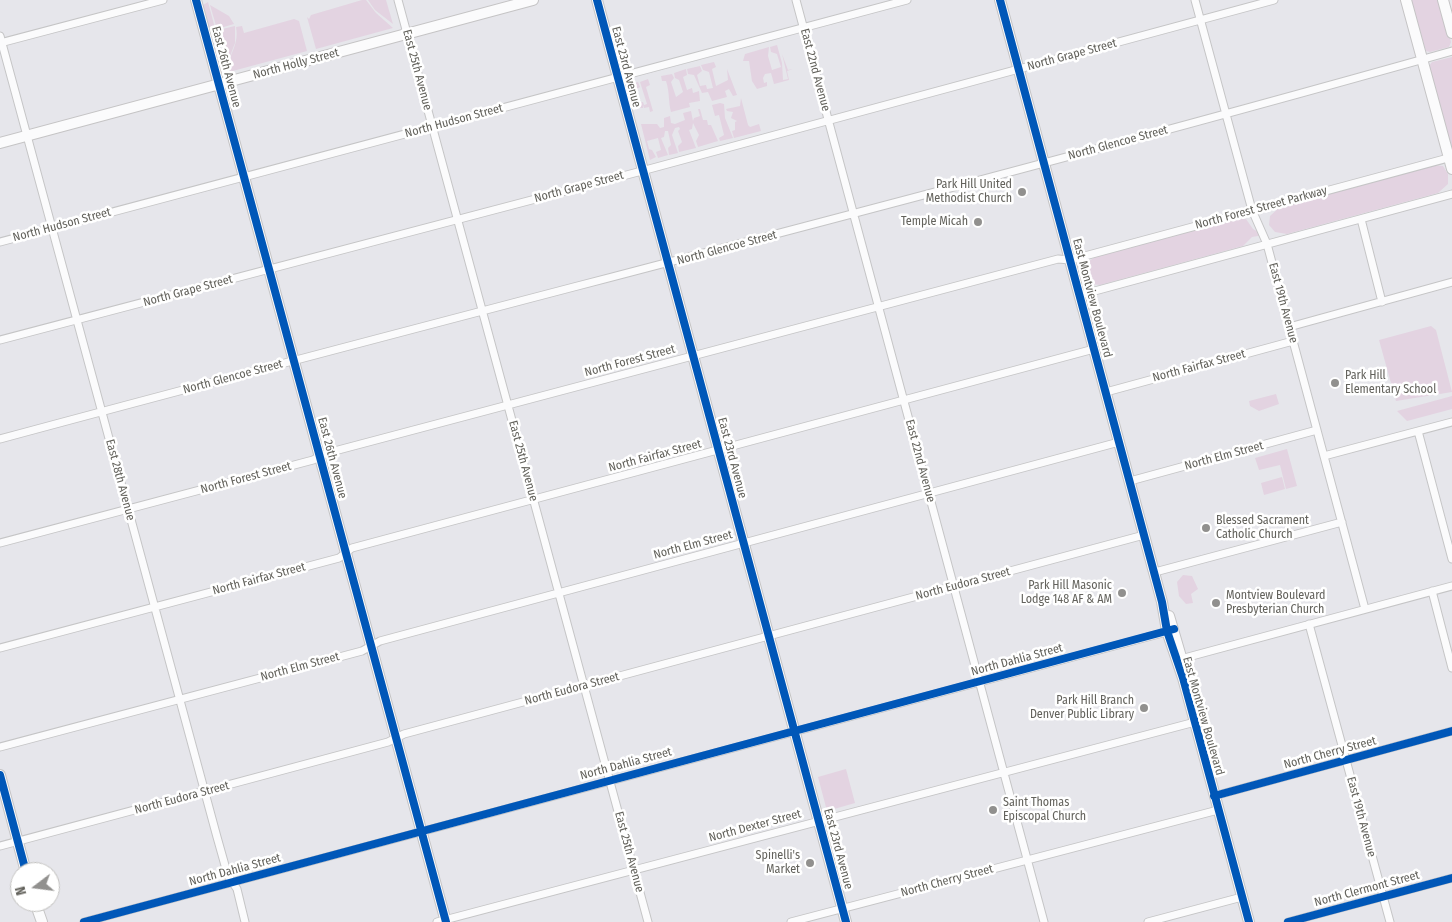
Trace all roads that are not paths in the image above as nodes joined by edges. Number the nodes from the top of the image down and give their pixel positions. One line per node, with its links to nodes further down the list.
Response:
1 (163, 0): 17 (street)
2 (196, 0): 22 (street, East 26th Avenue)
3 (398, 0): 16 (street, East 25th Avenue)
4 (533, 0): 16 (street, North Holly Street)
5 (597, 0): 21 (street, East 23rd Avenue)
6 (796, 0): 14 (street, East 22nd Avenue)
7 (907, 0): 14 (street, North Hudson Street)
8 (1000, 0): 20 (street, East Montview Boulevard)
9 (1195, 0): 13 (street, East 19th Avenue)
10 (1274, 0): 13 (street, North Grape Street)
11 (1406, 0): 19 (street)
12 (1443, 0): 15 (street)
13 (1201, 20): 20 (street, North Grape Street); 23 (street, East 19th Avenue)
14 (804, 29): 21 (street, North Hudson Street); 24 (street, East 22nd Avenue)
15 (1452, 33)
16 (407, 34): 22 (street, North Holly Street); 25 (street, East 25th Avenue)
17 (1, 41): 26 (street, East 28th Avenue)
18 (1452, 51): 19 (street, North Glencoe Street)
19 (1422, 60): 23 (street, North Glencoe Street); 28 (street)
20 (1019, 69): 24 (street, North Grape Street); 29 (street, East Montview Boulevard)
21 (618, 78): 25 (street, North Hudson Street); 31 (street, East 23rd Avenue)
22 (219, 85): 26 (street, North Holly Street); 32 (street, East 26th Avenue)
23 (1226, 114): 29 (street, North Glencoe Street); 34 (street, East 19th Avenue)
24 (828, 121): 31 (street, North Grape Street); 35 (street, East 22nd Avenue)
25 (432, 127): 32 (street, North Hudson Street); 37 (street, East 25th Avenue)
26 (27, 136): 27 (street, North Holly Street); 38 (street, East 28th Avenue)
27 (0, 143)
28 (1450, 157): 30 (street); 34 (street, North Forest Street Parkway)
29 (1044, 162): 35 (street, North Glencoe Street); 41 (street, East Montview Boulevard)
30 (1452, 169)
31 (642, 170): 37 (street, North Grape Street); 42 (street, East 23rd Avenue)
32 (245, 177): 38 (street, North Hudson Street); 43 (street, East 26th Avenue)
33 (1452, 194): 36 (street)
34 (1252, 210): 40 (street, East 19th Avenue); 41 (street, North Forest Street Parkway)
35 (853, 214): 42 (street, North Glencoe Street); 47 (street, East 22nd Avenue)
36 (1360, 219): 40 (street); 46 (street)
37 (457, 220): 43 (street, North Grape Street); 48 (street, East 25th Avenue)
38 (52, 228): 39 (street, North Hudson Street); 49 (street, East 28th Avenue)
39 (0, 242)
40 (1267, 244): 45 (street); 50 (street, East 19th Avenue)
41 (1070, 260): 45 (street, East Montview Boulevard); 47 (street, North Forest Street)
42 (668, 263): 48 (street, North Glencoe Street); 54 (street, East 23rd Avenue)
43 (270, 269): 49 (street, North Grape Street); 55 (street, East 26th Avenue)
44 (1452, 282): 46 (street)
45 (1080, 295): 53 (street, East Montview Boulevard)
46 (1382, 302): 50 (street)
47 (878, 306): 54 (street, North Forest Street); 57 (street, East 22nd Avenue)
48 (482, 309): 55 (street, North Glencoe Street); 58 (street, East 25th Avenue)
49 (77, 320): 51 (street, North Grape Street); 59 (street, East 28th Avenue)
50 (1290, 327): 52 (street, East 19th Avenue)
51 (0, 340)
52 (1293, 341): 56 (street, North Fairfax Street); 61 (street, East 19th Avenue)
53 (1094, 349): 56 (street, East Montview Boulevard); 57 (street, North Fairfax Street)
54 (693, 357): 58 (street, North Forest Street); 65 (street, East 23rd Avenue)
55 (294, 361): 59 (street, North Glencoe Street); 67 (street, East 26th Avenue)
56 (1106, 392): 64 (street, East Montview Boulevard)
57 (903, 400): 65 (street, North Fairfax Street); 69 (street, East 22nd Avenue)
58 (508, 404): 67 (street, North Forest Street); 70 (street, East 25th Avenue)
59 (101, 412): 63 (street, North Glencoe Street); 71 (street, East 28th Avenue)
60 (1452, 422): 62 (street)
61 (1317, 430): 66 (street, East 19th Avenue); 68 (street, North Elm Street)
62 (1418, 431): 66 (street); 77 (street)
63 (0, 439)
64 (1119, 442): 68 (street, East Montview Boulevard); 69 (street, North Elm Street)
65 (718, 451): 70 (street, North Fairfax Street); 75 (street, East 23rd Avenue)
66 (1324, 456): 72 (street, East 19th Avenue)
67 (320, 457): 71 (street, North Forest Street); 76 (street, East 26th Avenue)
68 (1130, 481): 73 (street, East Montview Boulevard)
69 (929, 493): 75 (street, North Elm Street); 79 (street, East 22nd Avenue)
70 (533, 499): 76 (street, North Fairfax Street); 82 (street, East 25th Avenue)
71 (128, 509): 74 (street, North Forest Street); 83 (street, East 28th Avenue)
72 (1342, 522): 78 (street); 84 (street, East 19th Avenue)
73 (1144, 535): 78 (street, East Montview Boulevard); 79 (street, North Eudora Street)
74 (0, 543)
75 (744, 544): 82 (street, North Elm Street); 87 (street, East 23rd Avenue)
76 (346, 552): 83 (street, North Fairfax Street); 88 (street, East 26th Avenue)
77 (1452, 559)
78 (1154, 572): 86 (street, East Montview Boulevard)
79 (954, 586): 87 (street, North Eudora Street); 92 (street, East 22nd Avenue)
80 (1452, 586): 81 (street)
81 (1432, 591): 84 (street); 91 (street)
82 (558, 594): 88 (street, North Elm Street); 93 (street, East 25th Avenue)
83 (155, 606): 89 (street, North Fairfax Street); 94 (street, East 28th Avenue)
84 (1365, 609): 85 (street)
85 (1309, 624): 90 (street); 100 (street, East 19th Avenue)
86 (1171, 630): 90 (street, East Montview Boulevard); 92 (street, North Dahlia Street)
87 (769, 637): 93 (street, North Eudora Street); 97 (street, East 23rd Avenue)
88 (371, 645): 94 (street, North Elm Street); 98 (street, East 26th Avenue)
89 (0, 648)
90 (1179, 659): 95 (street, East Montview Boulevard)
91 (1452, 668)
92 (980, 682): 97 (street, North Dahlia Street); 101 (street, East 22nd Avenue)
93 (584, 686): 98 (street, North Eudora Street); 103 (street, East 25th Avenue)
94 (179, 699): 99 (street, North Elm Street); 104 (street, East 28th Avenue)
95 (1195, 722): 101 (street, North Dexter Street); 105 (street, East Montview Boulevard)
96 (1452, 731): 100 (street, North Cherry Street)
97 (794, 732): 103 (street, North Dahlia Street); 107 (street, East 23rd Avenue)
98 (396, 738): 104 (street, North Eudora Street); 108 (street, East 26th Avenue)
99 (0, 747)
100 (1346, 761): 105 (street, North Cherry Street); 116 (street, East 19th Avenue)
101 (1004, 772): 107 (street, North Dexter Street); 111 (street, East 22nd Avenue)
102 (0, 775): 109 (street)
103 (610, 780): 108 (street, North Dahlia Street); 113 (street, East 25th Avenue)
104 (205, 792): 109 (street, North Eudora Street); 115 (street, East 28th Avenue)
105 (1214, 796): 106 (street, East Montview Boulevard)
106 (1218, 810): 111 (street, North Cherry Street); 117 (street, East Montview Boulevard)
107 (819, 821): 113 (street, North Dexter Street); 118 (street, East 23rd Avenue)
108 (421, 830): 115 (street, North Dahlia Street); 119 (street, East 26th Avenue)
109 (18, 841): 110 (street, North Eudora Street); 112 (street)
110 (0, 846)
111 (1028, 860): 118 (street, North Cherry Street); 125 (street, East 22nd Avenue)
112 (23, 862)
113 (634, 870): 119 (street, North Dexter Street); 122 (street, East 25th Avenue)
114 (1452, 878): 116 (street, North Clermont Street)
115 (232, 882): 120 (street, North Dahlia Street); 121 (street, East 28th Avenue)
116 (1382, 896): 128 (street, North Clermont Street); 129 (street, East 19th Avenue)
117 (1242, 897): 126 (street); 127 (street, East Montview Boulevard)
118 (842, 908): 123 (street, North Cherry Street); 124 (street, East 23rd Avenue)
119 (443, 921)
120 (84, 922)
121 (245, 922)
122 (648, 922)
123 (791, 922)
124 (846, 922)
125 (1044, 922)
126 (1148, 922)
127 (1249, 922)
128 (1288, 922)
129 (1390, 922)

